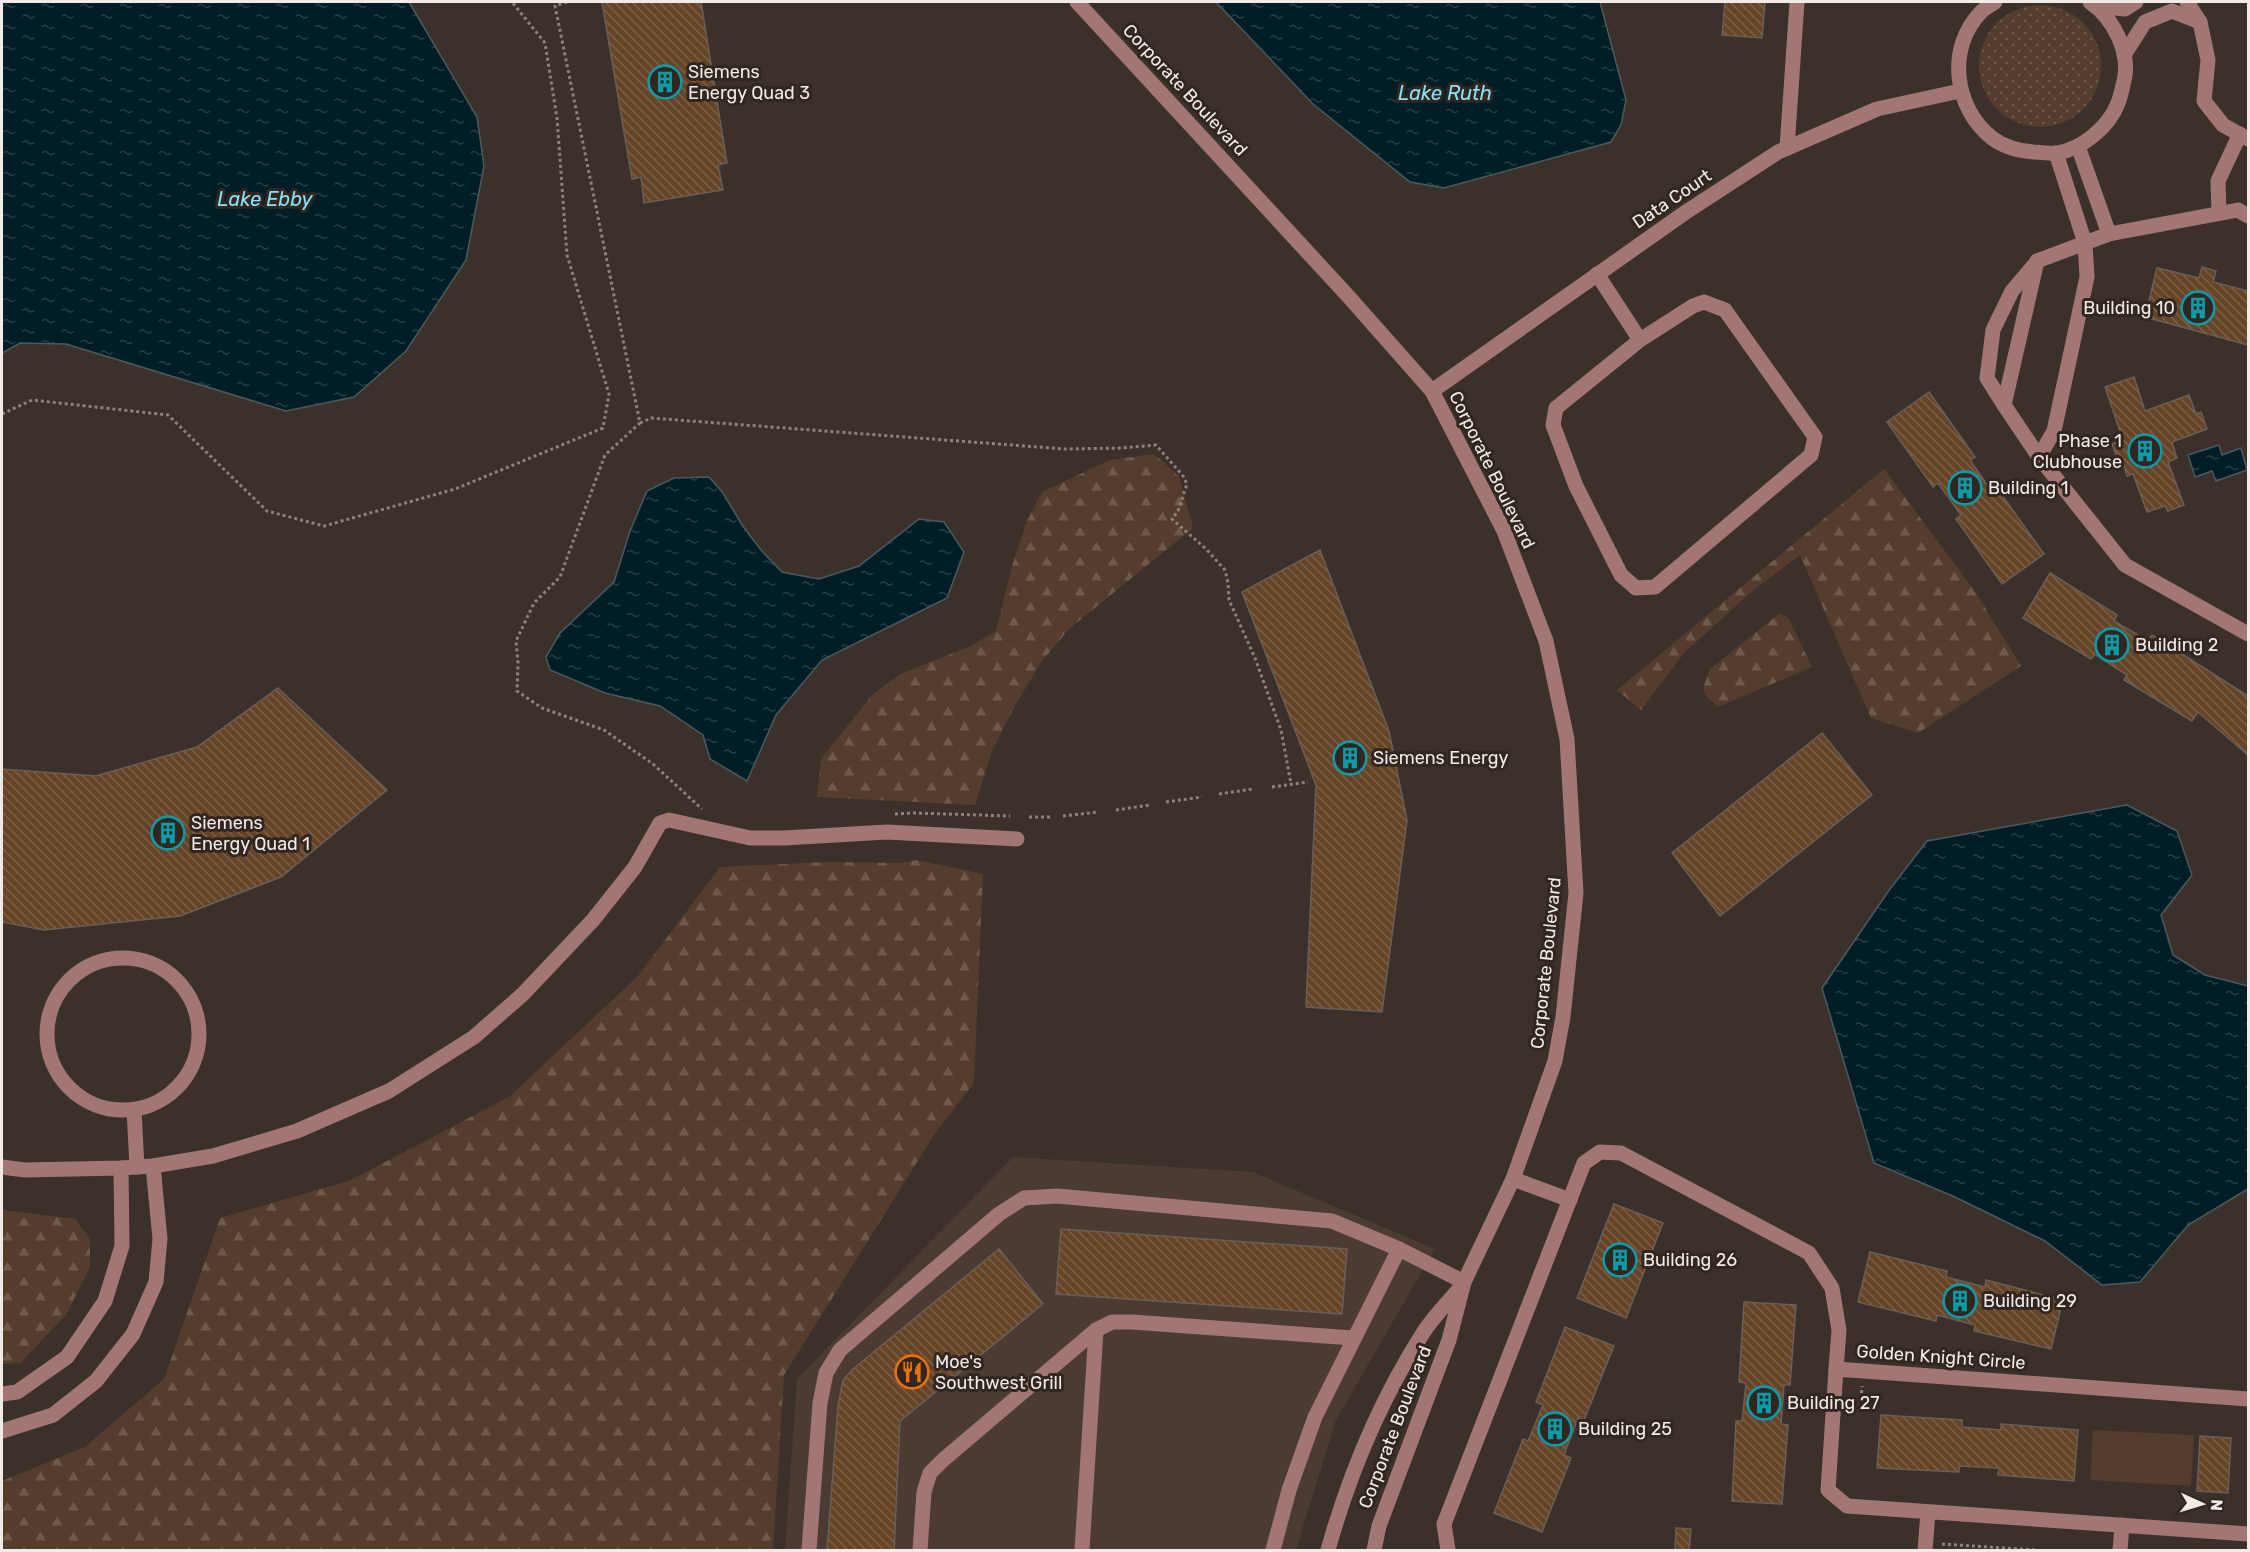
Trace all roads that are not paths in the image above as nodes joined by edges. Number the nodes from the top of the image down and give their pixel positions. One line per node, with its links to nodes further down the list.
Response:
1 (1077, 2): 23 (street, Corporate Boulevard)
2 (1797, 2): 12 (street)
3 (1995, 2): 9 (street)
4 (2136, 2): 6 (street)
5 (2187, 2): 7 (street)
6 (2093, 4): 8 (street)
7 (2200, 22): 8 (street); 10 (street)
8 (2124, 55): 11 (street)
9 (1960, 91): 12 (street, Data Court); 13 (street)
10 (2244, 136): 16 (street)
11 (2078, 146): 13 (street); 14 (street)
12 (1787, 148): 21 (street, Data Court)
13 (2056, 153): 15 (street)
14 (2093, 189): 15 (street); 18 (street)
15 (2070, 198): 19 (street)
16 (2219, 213): 17 (street); 18 (street)
17 (2248, 216)
18 (2109, 234): 19 (street)
19 (2085, 243): 20 (street); 25 (street)
20 (2037, 261): 24 (street); 24 (street)
21 (1597, 274): 22 (street); 23 (street, Data Court)
22 (1640, 340): 22 (street)
23 (1432, 391): 33 (street, Corporate Boulevard)
24 (2004, 405): 25 (street)
25 (2039, 457): 26 (street)
26 (2248, 634)
27 (1017, 839): 29 (street)
28 (134, 1110): 28 (street); 31 (street)
29 (153, 1166): 31 (street); 42 (street)
30 (2, 1167): 32 (street)
31 (137, 1167): 32 (street)
32 (121, 1168): 40 (street)
33 (1512, 1179): 34 (street); 36 (street, Corporate Boulevard)
34 (1570, 1200): 39 (street); 52 (street)
35 (1399, 1249): 36 (street); 38 (street); 46 (street)
36 (1464, 1282): 50 (street, Corporate Boulevard); 51 (street, Corporate Boulevard)
37 (1096, 1329): 38 (street); 47 (street); 48 (street)
38 (1353, 1338): 49 (street)
39 (1836, 1369): 41 (street, Golden Knight Circle); 43 (street, Golden Knight Circle)
40 (2, 1394)
41 (2248, 1399)
42 (2, 1431)
43 (1928, 1512): 44 (street, Golden Knight Circle); 53 (street)
44 (2122, 1525): 45 (street, Golden Knight Circle); 54 (street)
45 (2248, 1534)
46 (809, 1551)
47 (920, 1551)
48 (1082, 1551)
49 (1273, 1551)
50 (1328, 1551)
51 (1374, 1551)
52 (1448, 1551)
53 (1925, 1551)
54 (2120, 1551)

